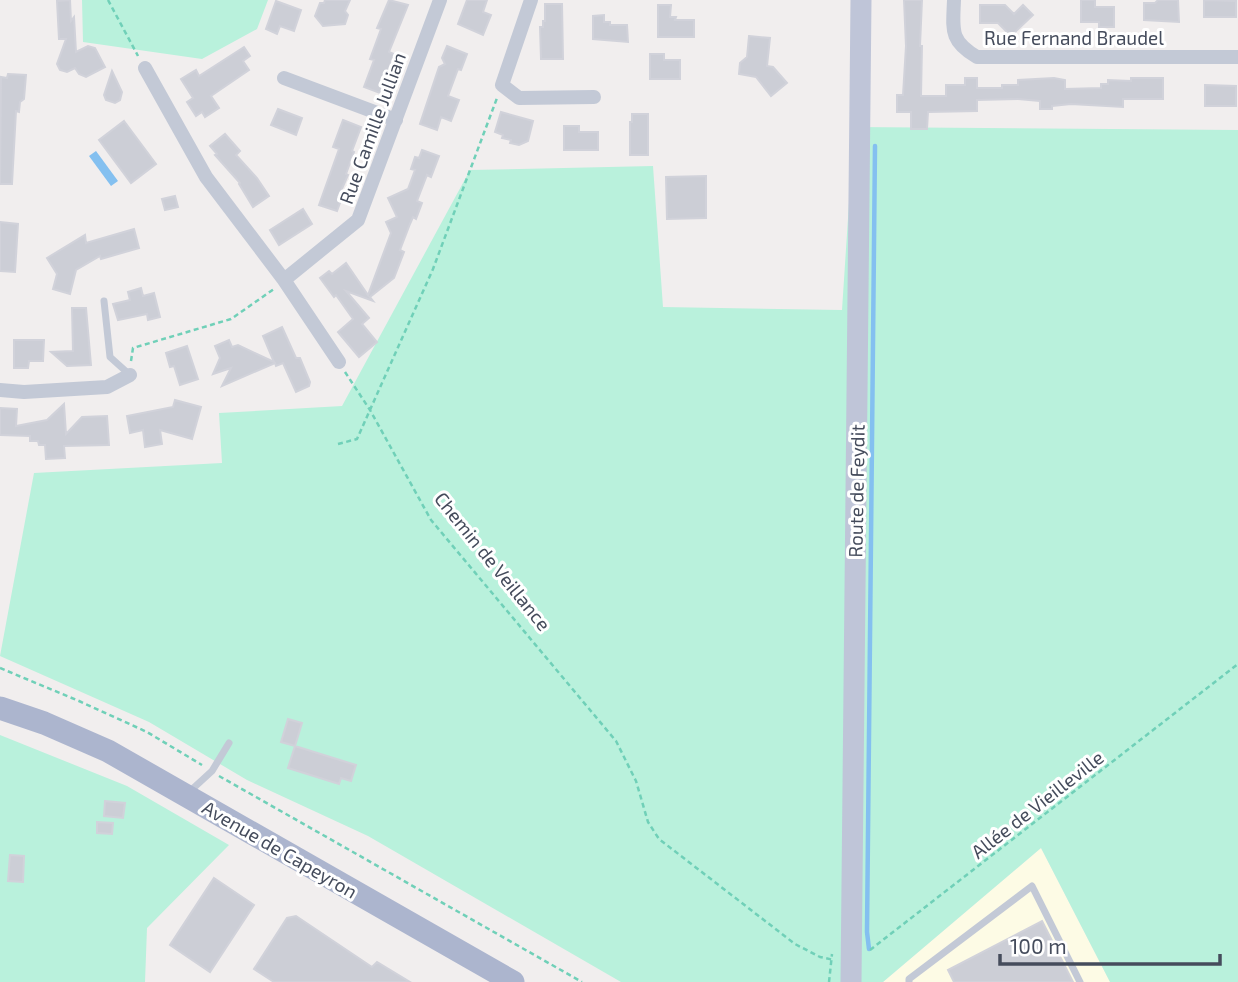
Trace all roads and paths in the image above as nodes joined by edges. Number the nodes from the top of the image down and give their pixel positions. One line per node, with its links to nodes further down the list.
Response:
1 (108, 0): 7 (path)
2 (440, 0): 11 (street, Rue Camille Jullian)
3 (531, 0): 9 (street)
4 (861, 0): 27 (street, Route de Feydit)
5 (954, 0): 6 (street, Rue Fernand Braudel)
6 (1238, 57)
7 (145, 68): 12 (street)
8 (284, 78): 11 (street)
9 (502, 85): 10 (street); 17 (path)
10 (594, 97)
11 (396, 120): 12 (street, Rue Camille Jullian)
12 (284, 280): 14 (street); 15 (path)
13 (104, 301): 15 (lane)
14 (339, 362): 17 (path, Chemin de Veillance)
15 (130, 375): 16 (street)
16 (0, 390)
17 (370, 410): 18 (path); 27 (path, Chemin de Veillance)
18 (338, 444)
19 (1238, 664): 27 (path, Allée de Vieilleville)
20 (0, 668): 25 (path)
21 (0, 696): 23 (main road, Avenue de Capeyron)
22 (0, 708): 23 (main road, Avenue de Capeyron)
23 (44, 723): 26 (main road, Avenue de Capeyron)
24 (229, 743): 25 (lane)
25 (212, 771): 26 (lane); 29 (path)
26 (185, 796): 28 (main road, Avenue de Capeyron)
27 (851, 973)
28 (513, 982)
29 (582, 982)
30 (909, 982): 31 (lane)
31 (1080, 982)

